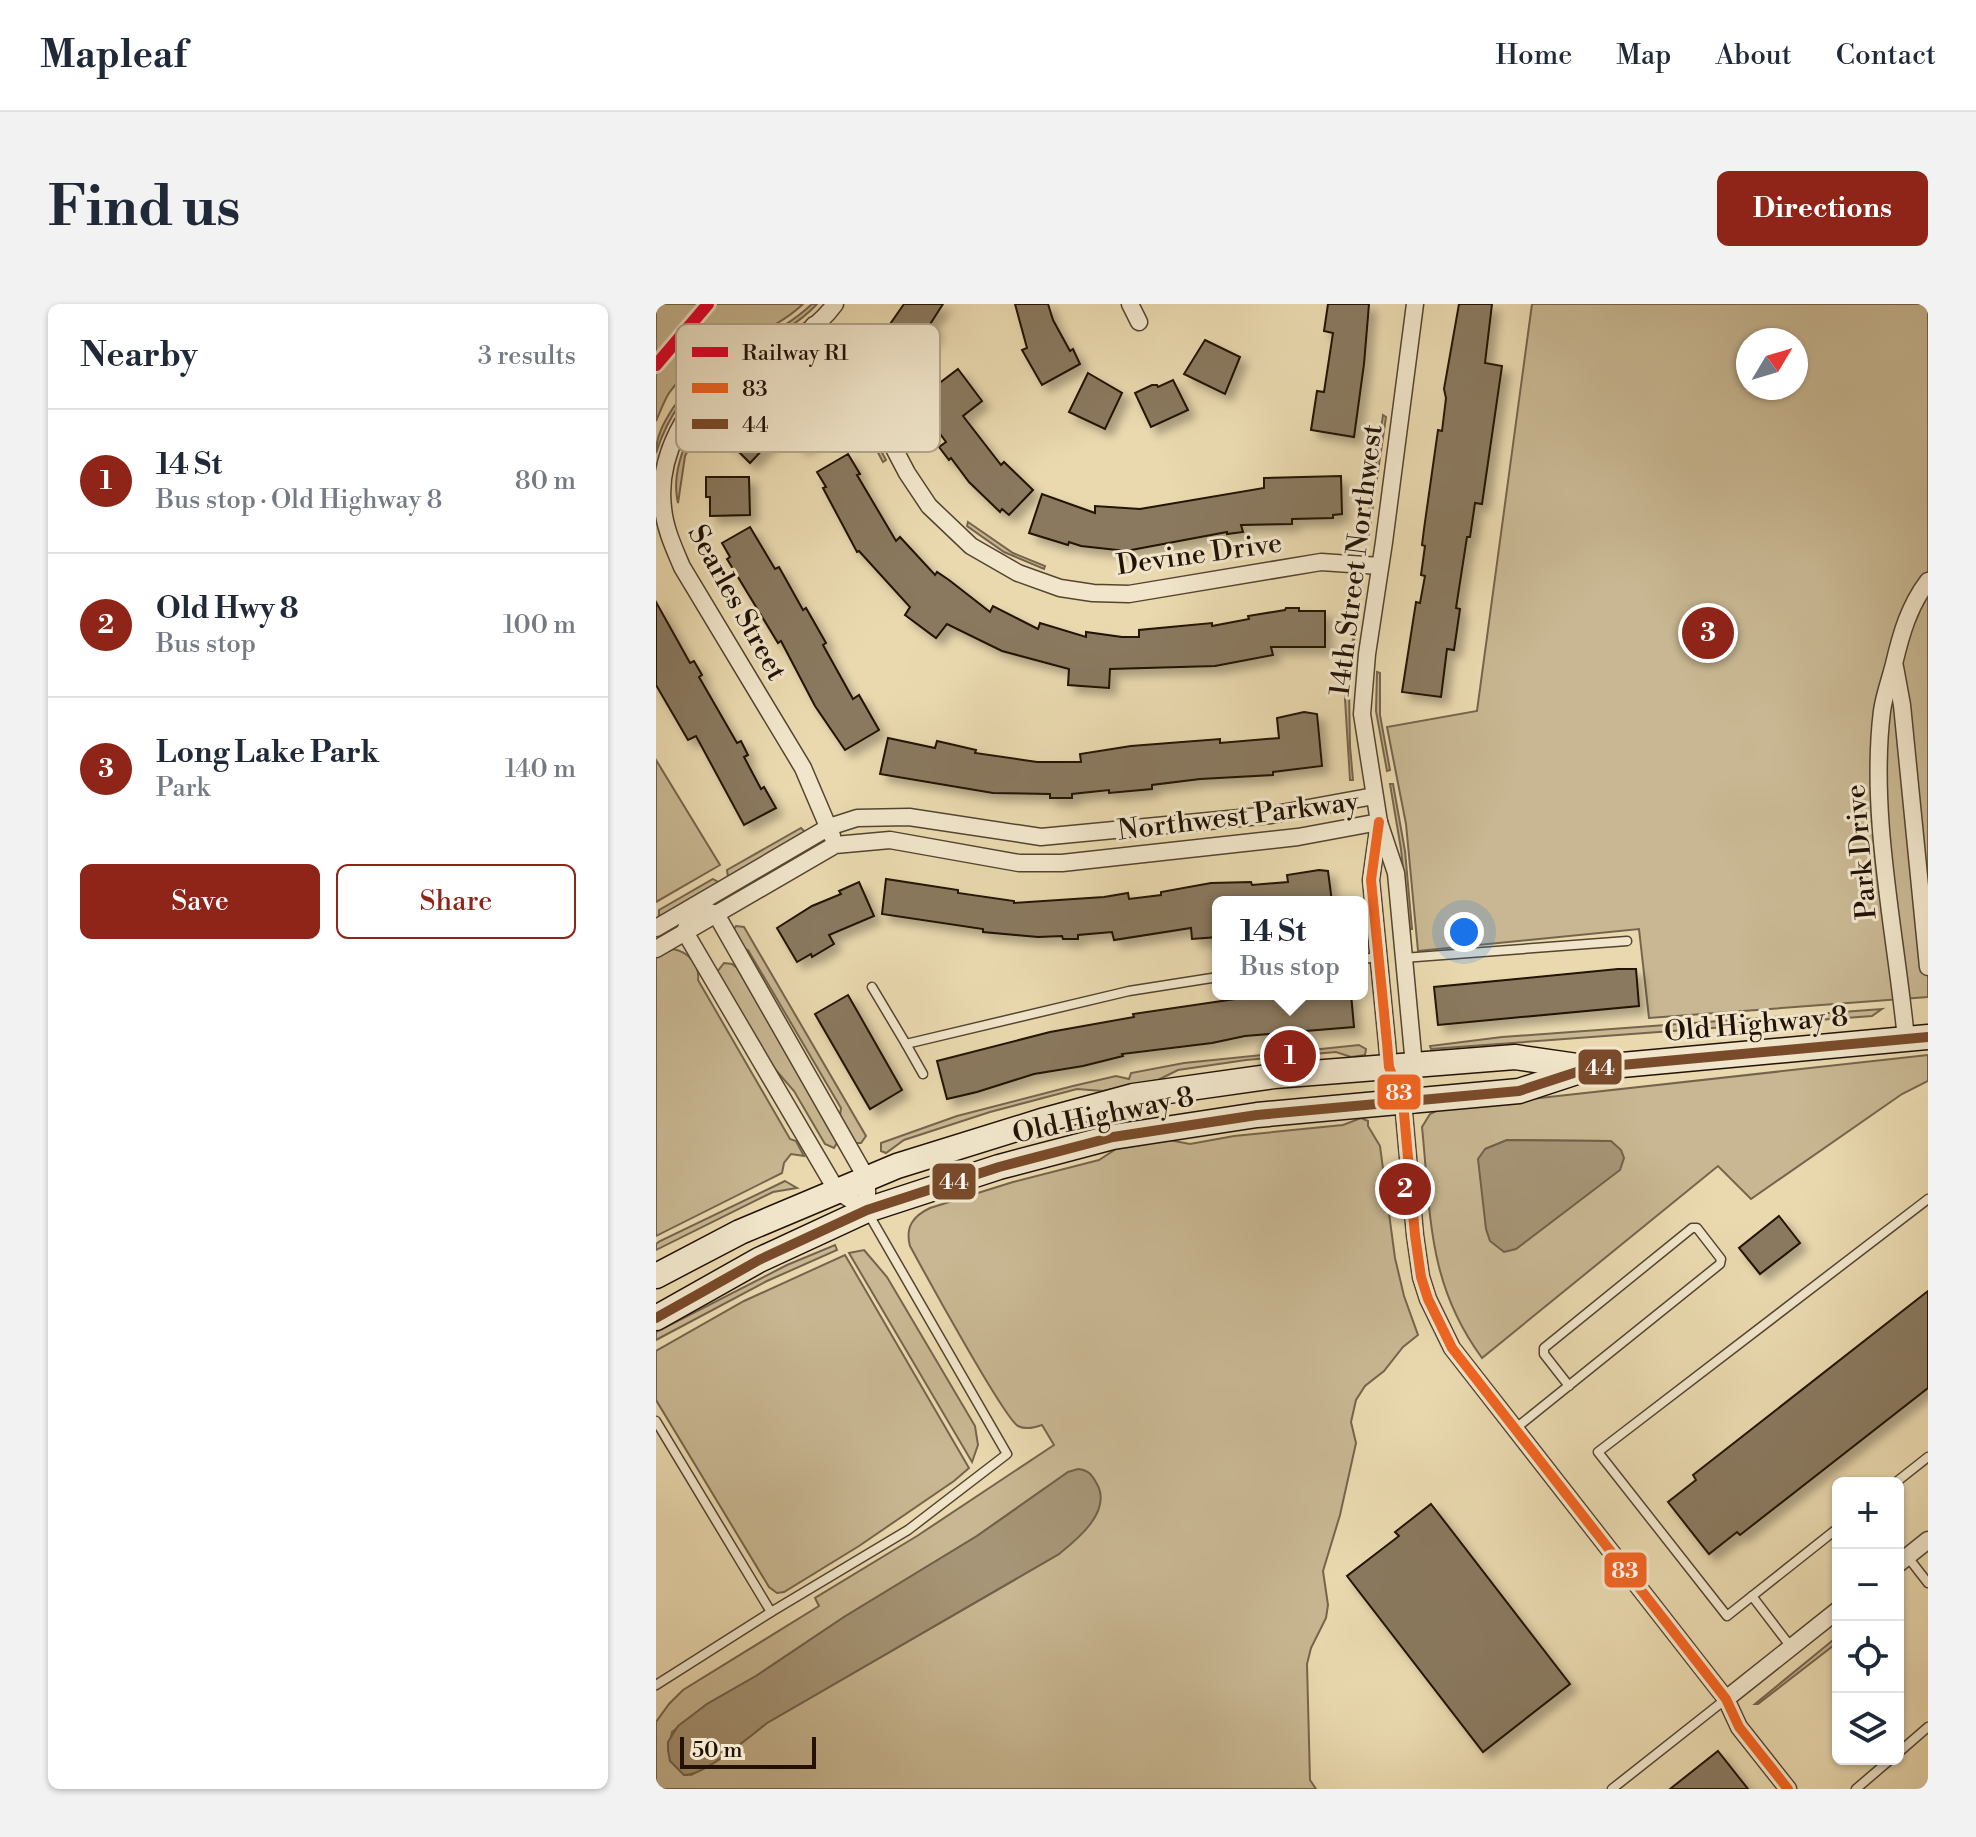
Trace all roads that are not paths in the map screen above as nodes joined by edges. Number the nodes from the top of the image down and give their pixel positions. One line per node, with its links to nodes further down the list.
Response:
1 (835, 304): 5 (street, Searles Street)
2 (1130, 304): 4 (street)
3 (1415, 304): 8 (street, 14th Street Northwest)
4 (1139, 322)
5 (815, 324)
6 (676, 437): 15 (street, Searles Street)
7 (896, 452): 8 (street, Devine Drive)
8 (1380, 566): 13 (street, 14th Street Northwest)
9 (1928, 581): 10 (street, Park Drive)
10 (1894, 662): 11 (street, Park Drive); 12 (street, Park Drive)
11 (1909, 784): 12 (street); 19 (street, Park Drive)
12 (1880, 786): 20 (street, Park Drive)
13 (1374, 796): 14 (street, 14th Street Northwest); 16 (street, Northwest Parkway)
14 (1379, 822): 18 (street, Northwest Parkway); 27 (street, 14th Street Northwest); 28 (street, 14th Street Northwest)
15 (829, 827): 16 (street, Northwest Parkway); 17 (street, Searles Street); 21 (street, Northwest Parkway)
16 (1101, 833): 18 (street, Northwest Parkway)
17 (835, 845): 18 (street, Northwest Parkway); 22 (street, Northwest Parkway)
18 (1103, 859)
19 (1919, 881): 20 (street); 29 (street, Park Drive)
20 (1888, 885): 32 (street, Park Drive)
21 (693, 907): 22 (street); 23 (street, Northwest Parkway); 24 (street)
22 (716, 914): 24 (street, Northwest Parkway); 38 (street)
23 (656, 928)
24 (685, 932): 26 (street, Northwest Parkway); 39 (street)
25 (1627, 941): 28 (lane)
26 (656, 949)
27 (1370, 958): 28 (street); 34 (street, 14th Street Northwest)
28 (1402, 958): 34 (street, 14th Street Northwest)
29 (1928, 967)
30 (1212, 978): 33 (lane)
31 (872, 987): 33 (lane)
32 (1917, 1038): 35 (street, Old Highway 8)
33 (906, 1044): 36 (lane)
34 (1401, 1066): 35 (street, Old Highway 8); 37 (street, 14th Street Northwest); 37 (street, 14th Street Northwest); 38 (street, Old Highway 8)
35 (1589, 1068): 37 (street, Old Highway 8)
36 (923, 1074)
37 (1403, 1102): 41 (street, Old Highway 8); 46 (street, 14th Street Northwest)
38 (867, 1179): 39 (street, Old Highway 8); 41 (street)
39 (837, 1191): 41 (street); 42 (street, Old Highway 8)
40 (1928, 1199): 54 (lane)
41 (867, 1210): 43 (street, Old Highway 8); 55 (lane)
42 (656, 1276)
43 (656, 1318)
44 (1569, 1386): 44 (lane); 46 (lane)
45 (656, 1421): 55 (lane)
46 (1515, 1429): 59 (street, 14th Street Northwest)
47 (1928, 1457): 48 (lane)
48 (1903, 1477)
49 (1832, 1533): 54 (lane)
50 (1928, 1540): 51 (street)
51 (1904, 1559)
52 (1904, 1561): 53 (lane)
53 (1928, 1583)
54 (1752, 1596): 57 (lane)
55 (771, 1612): 58 (lane)
56 (1832, 1615): 57 (street)
57 (1791, 1647): 59 (street)
58 (656, 1685)
59 (1726, 1699): 63 (lane); 64 (street, 14th Street Northwest)
60 (1928, 1727): 61 (lane)
61 (1904, 1748)
62 (1884, 1765): 65 (lane)
63 (1612, 1789)
64 (1788, 1789)
65 (1856, 1789)

